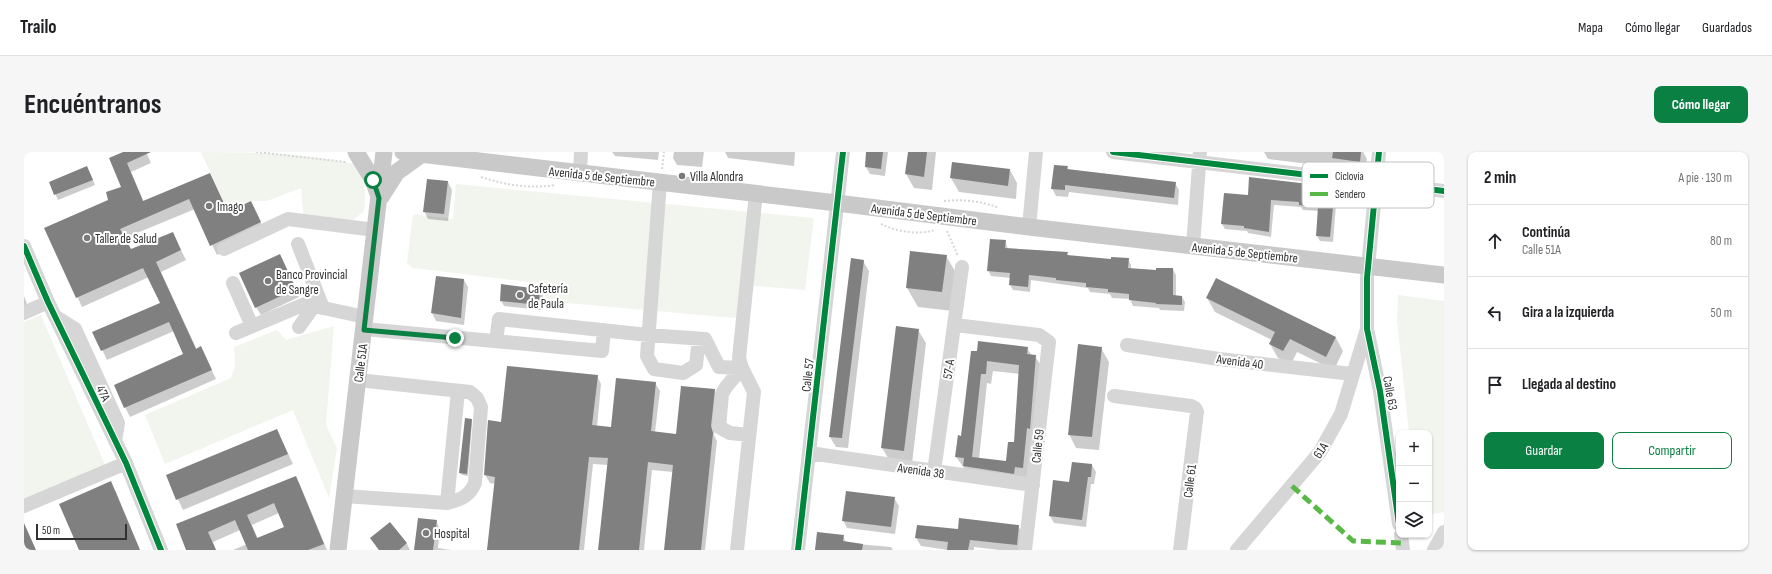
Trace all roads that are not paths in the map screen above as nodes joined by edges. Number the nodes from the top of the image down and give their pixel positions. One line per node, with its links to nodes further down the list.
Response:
1 (356, 152): 18 (main road)
2 (384, 152): 18 (main road, Calle 51A)
3 (403, 152): 9 (main road, Avenida 5 de Septiembre)
4 (581, 152): 13 (street)
5 (843, 152): 19 (street, Calle 57)
6 (1036, 152): 21 (street)
7 (1113, 152): 10 (street)
8 (1379, 152): 11 (street, Calle 63)
9 (422, 154): 13 (main road, Avenida 5 de Septiembre); 18 (main road)
10 (1200, 157): 12 (street); 25 (street)
11 (1378, 162)
12 (1302, 172)
13 (580, 174): 14 (main road, Avenida 5 de Septiembre)
14 (660, 182): 17 (main road, Avenida 5 de Septiembre); 41 (street)
15 (1434, 190): 16 (street)
16 (1444, 191)
17 (756, 193): 19 (main road, Avenida 5 de Septiembre); 45 (street)
18 (379, 198): 22 (main road, Calle 51A)
19 (837, 203): 21 (main road, Avenida 5 de Septiembre); 51 (street, Calle 57)
20 (1374, 208): 27 (street, Calle 63)
21 (1029, 227): 25 (main road, Avenida 5 de Septiembre)
22 (375, 230): 26 (street); 34 (main road, Calle 51A)
23 (298, 244): 32 (street)
24 (24, 246): 31 (street, 47A)
25 (1192, 246): 27 (main road, Avenida 5 de Septiembre)
26 (224, 249)
27 (1369, 266): 29 (main road, Avenida 5 de Septiembre); 38 (street, Calle 63)
28 (962, 267): 35 (street, 57-A)
29 (1444, 275)
30 (233, 283): 36 (street)
31 (48, 302): 33 (street); 52 (street, 47A)
32 (319, 307): 34 (street); 36 (street); 37 (street)
33 (24, 313)
34 (364, 323): 43 (street); 47 (main road, Calle 51A)
35 (955, 325): 53 (street, 57-A); 54 (street, Calle 59)
36 (252, 326): 40 (street)
37 (299, 327)
38 (1367, 329): 46 (street, 61A); 57 (street, Calle 63)
39 (604, 330): 41 (street); 43 (street); 43 (street)
40 (236, 333)
41 (648, 335): 42 (street); 42 (street)
42 (699, 339): 45 (street)
43 (496, 341)
44 (1127, 345): 46 (street, Avenida 40)
45 (742, 368): 50 (street); 50 (street)
46 (1352, 374): 67 (street, 61A)
47 (358, 380): 48 (street); 55 (main road, Calle 51A)
48 (458, 391): 56 (street); 56 (street)
49 (1114, 396): 66 (street, Calle 61)
50 (749, 435): 63 (street)
51 (809, 453): 53 (street, Avenida 38); 64 (street, Calle 57)
52 (126, 463): 58 (street); 61 (street, 47A)
53 (934, 472): 54 (street, Avenida 38)
54 (1033, 485): 65 (street, Calle 59)
55 (344, 496): 56 (street); 62 (main road, Calle 51A)
56 (447, 503)
57 (1396, 503)
58 (24, 506)
59 (1444, 532): 69 (street)
60 (1401, 538): 68 (street)
61 (161, 550)
62 (338, 550)
63 (737, 550)
64 (798, 550)
65 (1026, 550)
66 (1180, 550)
67 (1237, 550)
68 (1403, 550)
69 (1434, 550)

